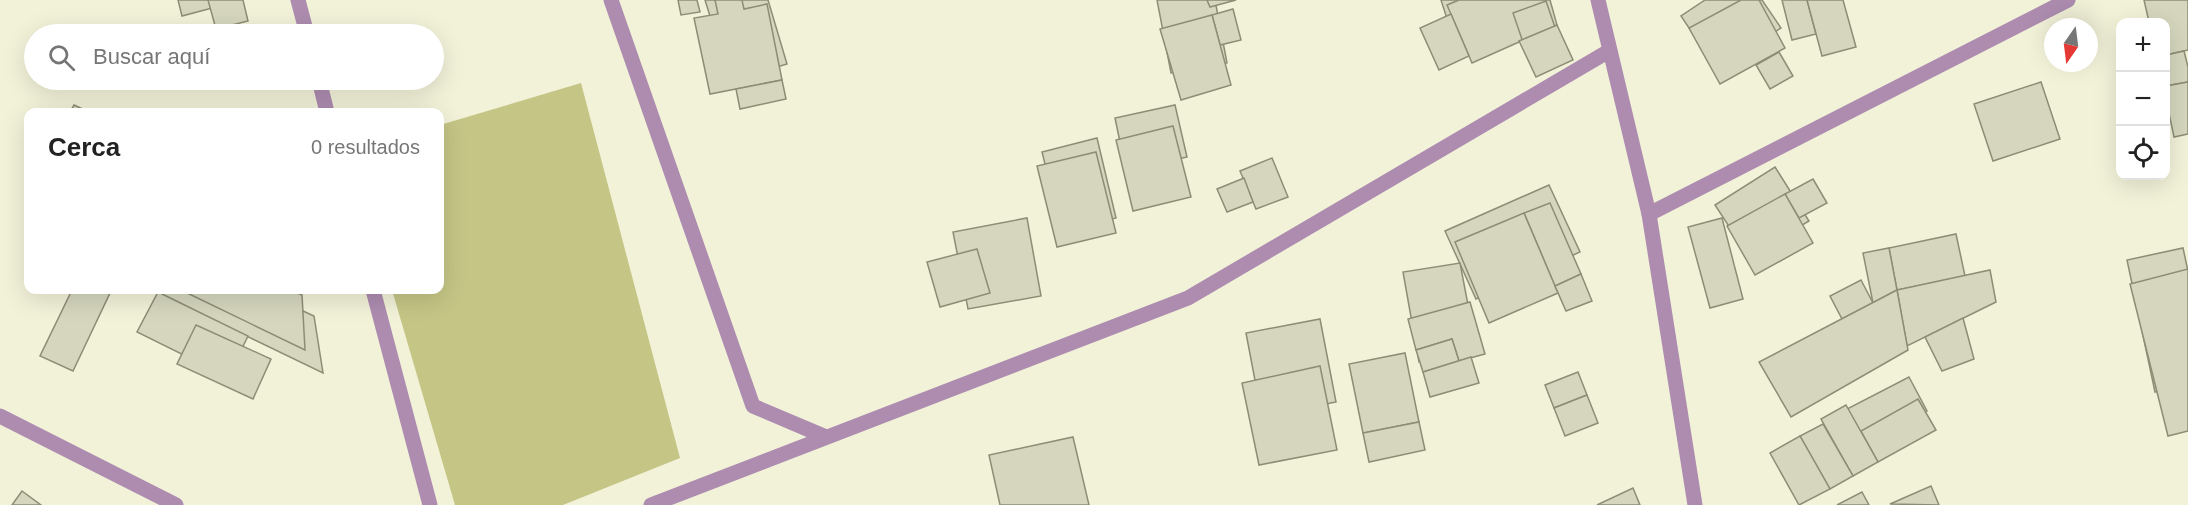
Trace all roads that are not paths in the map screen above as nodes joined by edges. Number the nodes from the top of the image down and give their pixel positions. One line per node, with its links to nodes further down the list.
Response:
1 (298, 0): 5 (street)
2 (611, 0): 12 (street)
3 (1598, 0): 6 (street)
4 (2068, 0): 9 (street)
5 (304, 24)
6 (1609, 51): 9 (street); 12 (street)
7 (322, 90): 8 (street)
8 (326, 108)
9 (1649, 214): 16 (street)
10 (375, 294): 14 (street)
11 (0, 416): 13 (street)
12 (826, 437): 15 (street)
13 (176, 505)
14 (430, 505)
15 (651, 505)
16 (1695, 505)

